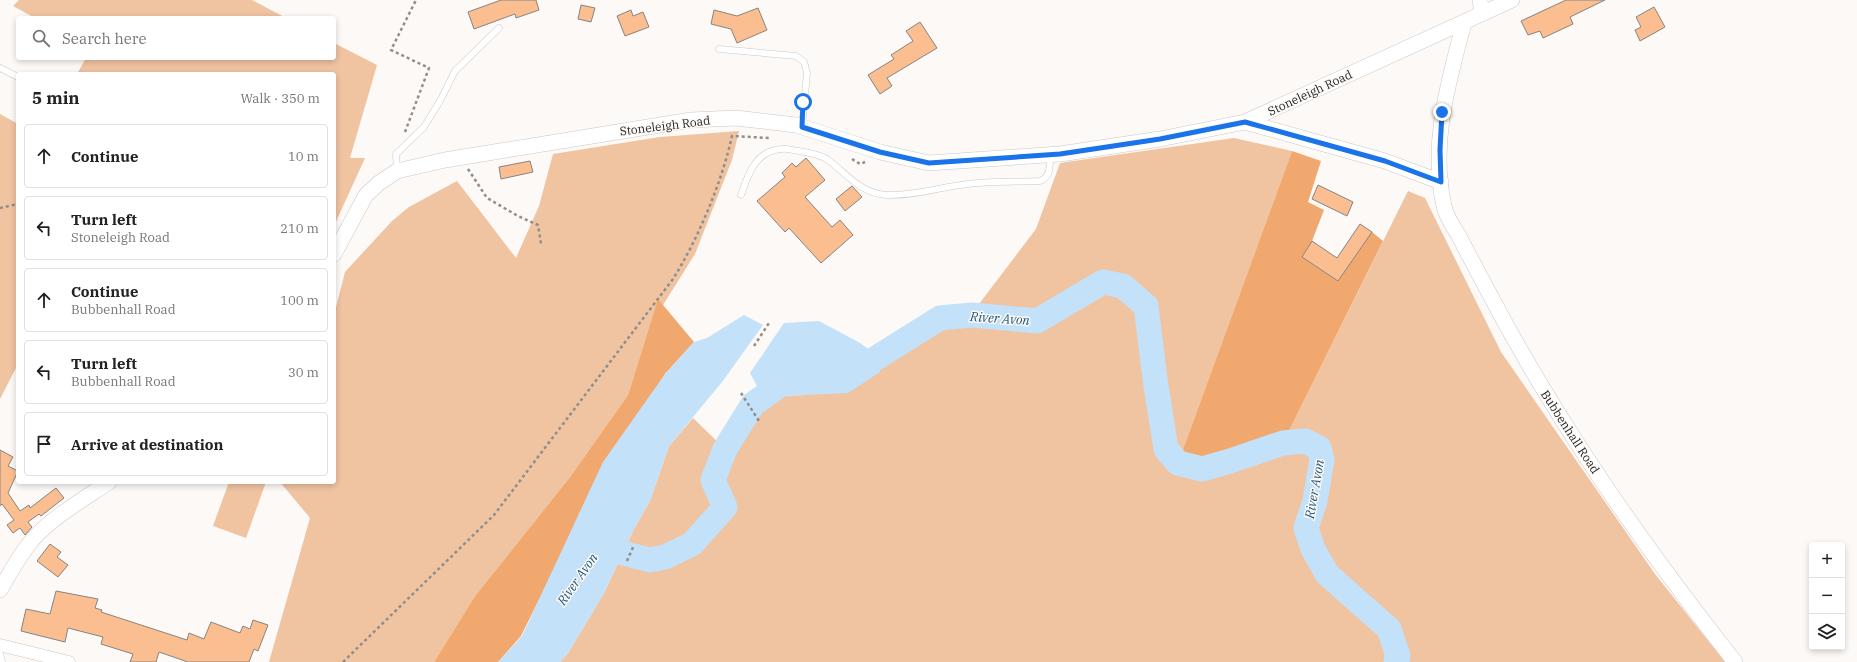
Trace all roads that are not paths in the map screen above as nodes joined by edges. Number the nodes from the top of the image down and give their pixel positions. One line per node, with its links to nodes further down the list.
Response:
1 (1512, 0): 2 (street, Stoneleigh Road)
2 (1481, 7): 3 (street, Stoneleigh Road)
3 (1464, 23): 8 (street, Stoneleigh Road); 12 (street, Bubbenhall Road)
4 (500, 28): 11 (lane)
5 (719, 49): 9 (lane)
6 (0, 68): 7 (lane)
7 (16, 76)
8 (1245, 122): 10 (street, Stoneleigh Road); 12 (street)
9 (802, 127): 10 (street, Stoneleigh Road); 11 (street, Stoneleigh Road)
10 (1050, 154): 13 (lane)
11 (398, 171): 14 (street, Stoneleigh Road)
12 (1441, 182): 21 (street, Bubbenhall Road)
13 (741, 195)
14 (336, 250)
15 (106, 484): 16 (street)
16 (0, 590)
17 (0, 645): 20 (street)
18 (0, 654): 19 (lane)
19 (2, 662)
20 (69, 662)
21 (1735, 662)

